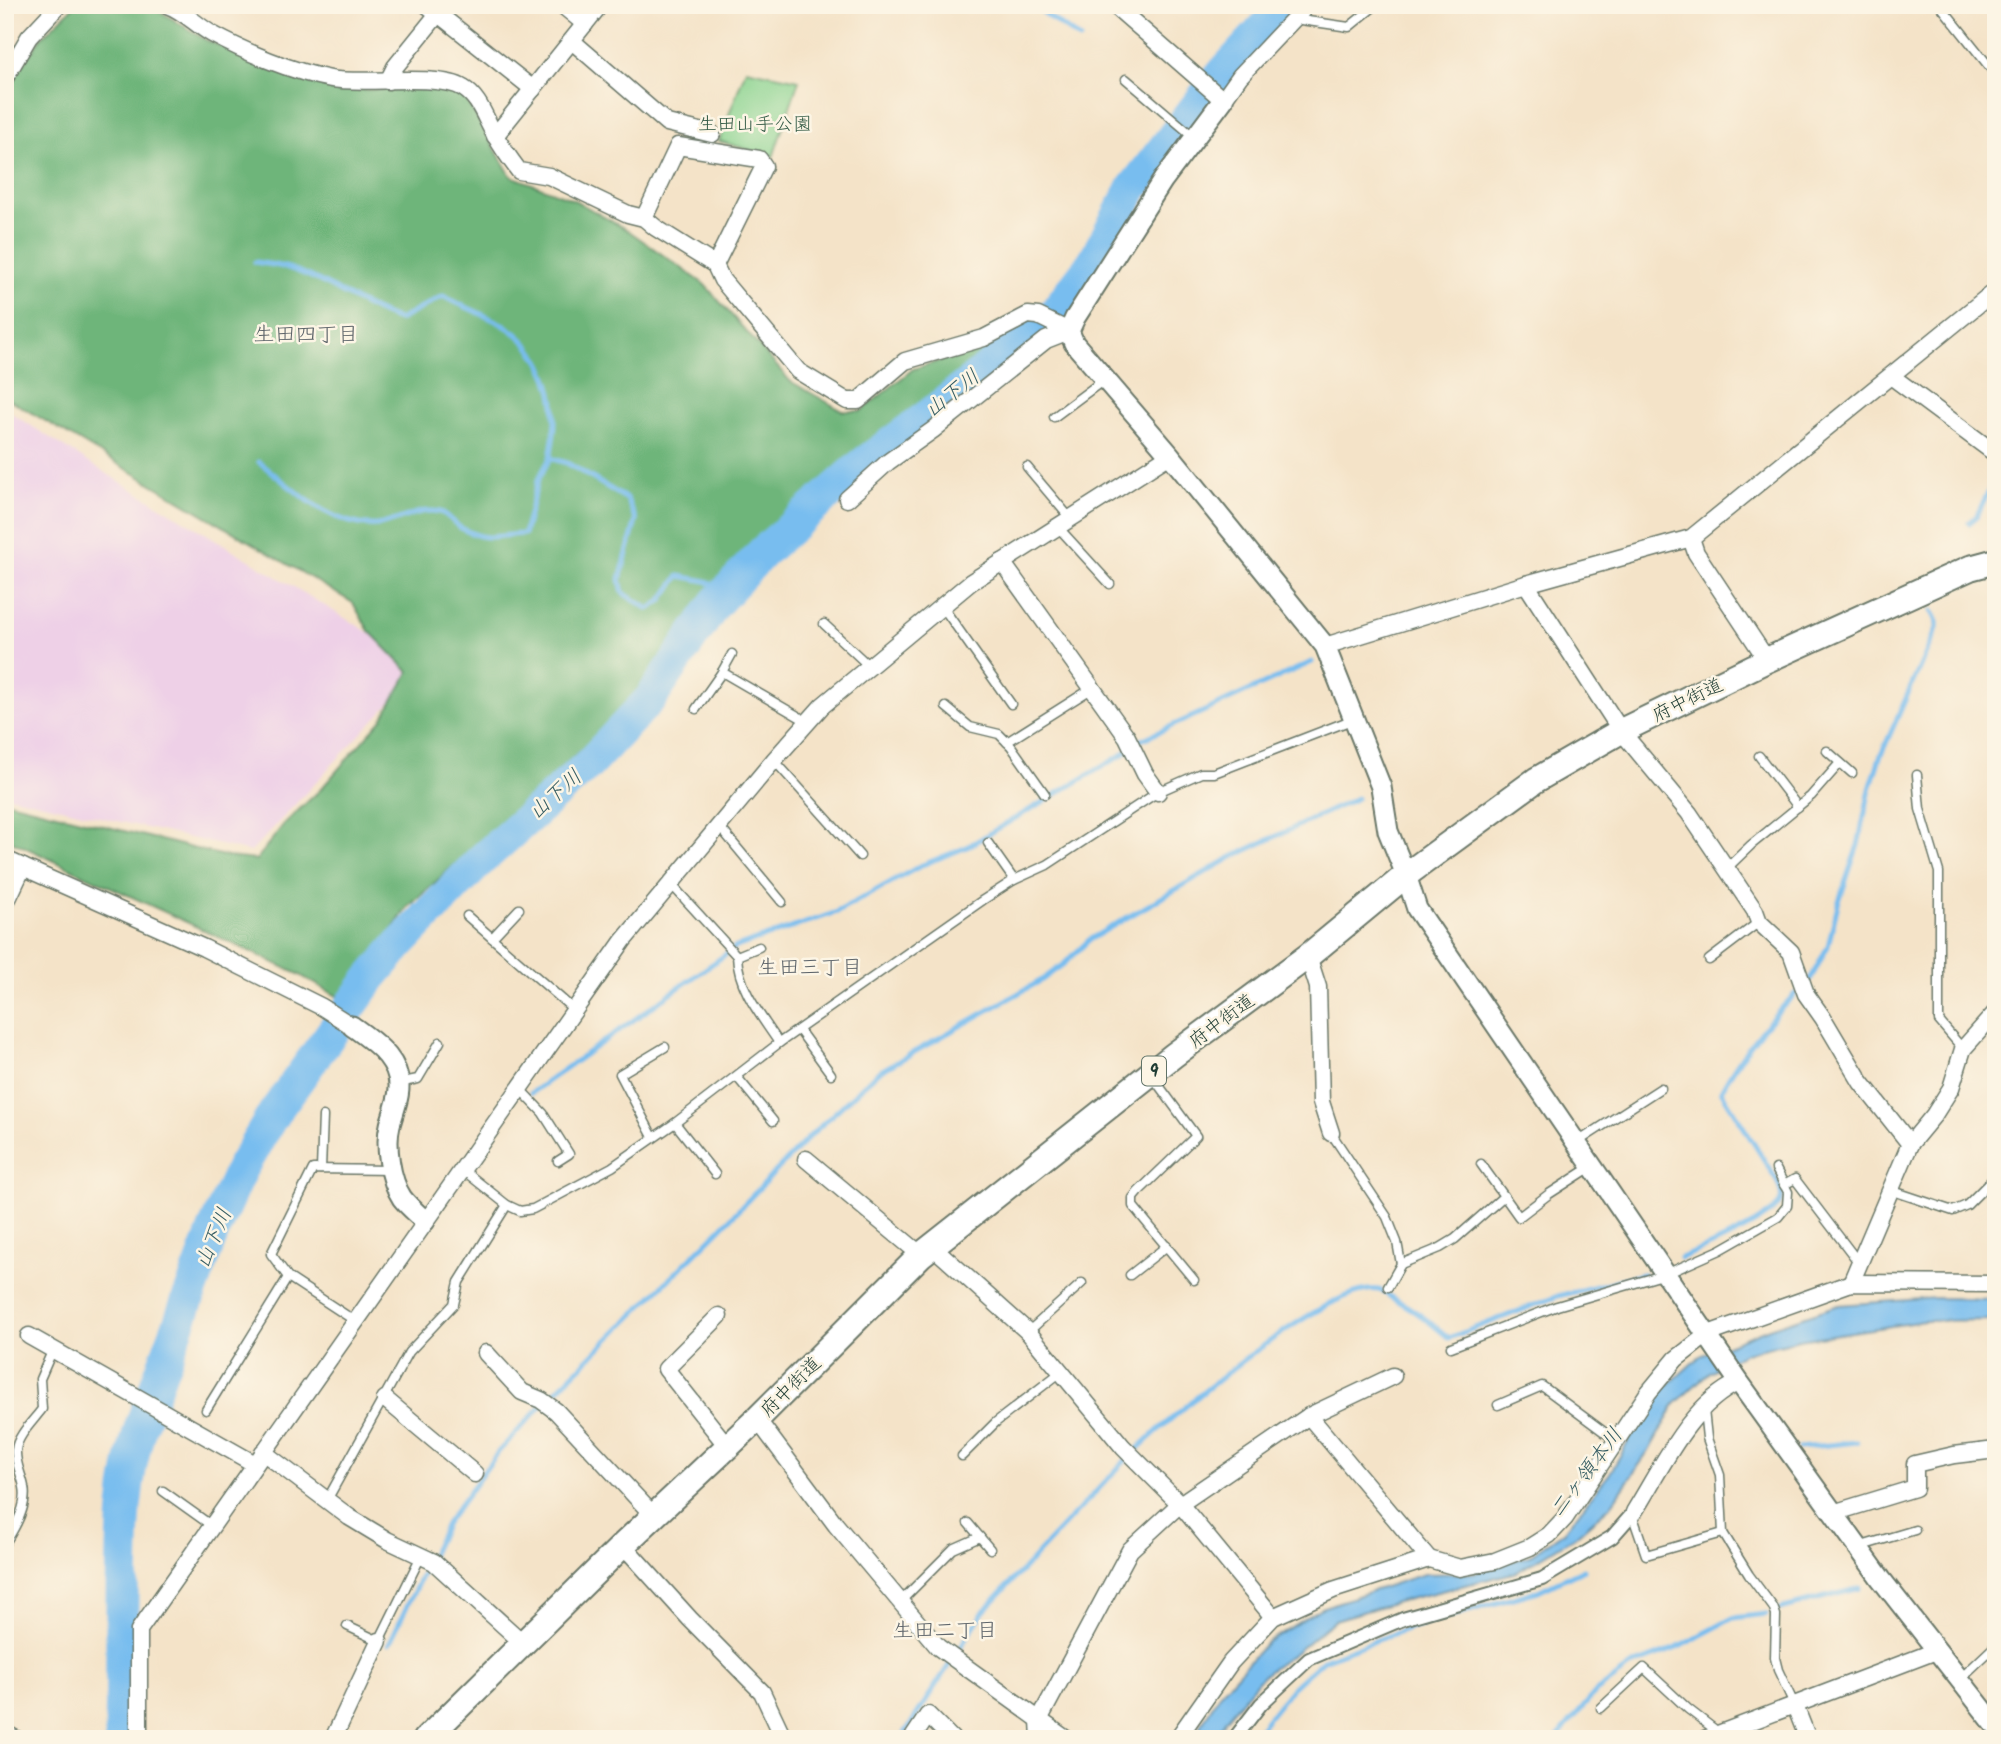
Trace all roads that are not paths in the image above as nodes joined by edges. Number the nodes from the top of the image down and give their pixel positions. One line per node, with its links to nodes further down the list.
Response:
1 (59, 5): 14 (street)
2 (562, 5): 11 (street)
3 (600, 5): 11 (street)
4 (1114, 5): 18 (street)
5 (1307, 5): 10 (street)
6 (1376, 5): 10 (lane)
7 (1940, 5): 13 (lane)
8 (179, 7): 16 (street)
9 (437, 8): 16 (street); 17 (street)
10 (1294, 19): 18 (street)
11 (585, 24): 12 (street)
12 (572, 41): 17 (street); 19 (street)
13 (1996, 75)
14 (5, 78)
15 (1126, 79): 20 (lane)
16 (388, 81): 21 (street)
17 (533, 89): 21 (street)
18 (1220, 97): 20 (street)
19 (712, 134)
20 (1191, 134): 25 (street)
21 (495, 136): 22 (street)
22 (644, 218): 23 (street); 23 (street)
23 (715, 265): 25 (street)
24 (1996, 290): 26 (street)
25 (1053, 324): 27 (street); 32 (street)
26 (1891, 376): 29 (street); 34 (street)
27 (1105, 379): 28 (lane); 30 (street)
28 (1054, 416)
29 (1996, 454)
30 (1170, 455): 33 (street); 41 (street)
31 (1027, 467): 33 (lane)
32 (847, 499)
33 (1064, 522): 36 (street); 37 (lane)
34 (1691, 538): 38 (street); 43 (street)
35 (1996, 561): 43 (main road, 府中街道 / 9)
36 (1002, 562): 39 (street); 46 (street)
37 (1110, 584)
38 (1526, 584): 41 (street); 52 (street)
39 (942, 606): 44 (street); 47 (lane)
40 (824, 624): 44 (lane)
41 (1325, 646): 50 (street)
42 (732, 654): 45 (lane)
43 (1767, 660): 52 (main road, 府中街道 / 9)
44 (870, 667): 51 (street)
45 (722, 672): 49 (lane); 51 (lane)
46 (1091, 689): 53 (lane); 60 (street)
47 (1011, 704)
48 (946, 707): 53 (lane)
49 (696, 709)
50 (1354, 719): 60 (lane); 69 (street)
51 (808, 722): 56 (street)
52 (1621, 730): 68 (street); 69 (main road, 府中街道 / 9)
53 (1007, 742): 61 (lane)
54 (1827, 751): 57 (lane)
55 (1759, 756): 62 (lane)
56 (774, 760): 63 (street); 65 (lane)
57 (1840, 763): 58 (lane); 62 (lane)
58 (1852, 773)
59 (1917, 775): 89 (lane)
60 (1158, 792): 70 (lane)
61 (1045, 794)
62 (1798, 807): 68 (lane)
63 (719, 826): 71 (street); 72 (lane)
64 (988, 843): 70 (lane)
65 (860, 856)
66 (5, 859): 67 (street)
67 (23, 867): 73 (street); 84 (street)
68 (1726, 869): 76 (street)
69 (1406, 875): 80 (main road, 府中街道 / 9); 101 (street)
70 (1014, 880): 85 (lane)
71 (671, 884): 79 (lane); 82 (street)
72 (782, 902)
73 (5, 905)
74 (519, 909): 77 (lane)
75 (467, 916): 77 (lane)
76 (1759, 922): 81 (lane); 102 (street)
77 (492, 938): 82 (lane)
78 (760, 947): 79 (lane)
79 (737, 956): 87 (lane)
80 (1308, 956): 91 (main road, 府中街道 / 9); 99 (street)
81 (1709, 960)
82 (573, 1009): 94 (street)
83 (1996, 1012): 89 (street)
84 (345, 1021): 93 (street)
85 (799, 1030): 87 (lane); 90 (lane)
86 (440, 1042): 93 (lane)
87 (779, 1043): 92 (lane)
88 (665, 1047): 100 (lane)
89 (1964, 1049): 102 (street)
90 (831, 1074)
91 (1150, 1074): 118 (lane); 119 (main road, 府中街道 / 9)
92 (737, 1077): 97 (lane); 98 (lane)
93 (398, 1083): 109 (street)
94 (519, 1088): 104 (lane); 110 (street)
95 (1661, 1088): 101 (lane)
96 (323, 1116): 107 (lane)
97 (773, 1121)
98 (675, 1123): 100 (lane); 111 (lane)
99 (1331, 1133): 121 (lane)
100 (653, 1137): 116 (lane)
101 (1576, 1143): 106 (street)
102 (1910, 1144): 114 (street)
103 (806, 1159): 119 (street)
104 (558, 1161)
105 (1481, 1164): 115 (lane)
106 (1592, 1166): 115 (lane); 122 (street)
107 (321, 1169): 109 (lane); 124 (lane)
108 (1776, 1169): 113 (lane)
109 (392, 1170): 117 (street)
110 (463, 1170): 116 (lane); 117 (street)
111 (715, 1174)
112 (1994, 1178): 114 (lane)
113 (1784, 1185): 120 (lane); 122 (lane)
114 (1890, 1190): 120 (street)
115 (1504, 1196): 121 (lane)
116 (508, 1205): 141 (lane)
117 (425, 1221): 131 (street)
118 (1167, 1246): 123 (lane); 125 (lane)
119 (927, 1250): 132 (street); 146 (main road, 府中街道 / 9)
120 (1859, 1263): 127 (street)
121 (1401, 1264): 129 (lane)
122 (1666, 1274): 134 (street); 135 (lane)
123 (1130, 1275)
124 (288, 1278): 131 (lane); 144 (lane)
125 (1194, 1279)
126 (1082, 1283): 132 (lane)
127 (1851, 1283): 128 (street); 134 (street)
128 (1996, 1284)
129 (1388, 1287)
130 (719, 1316): 148 (street)
131 (355, 1321): 151 (street)
132 (1028, 1332): 138 (street)
133 (29, 1336): 136 (street)
134 (1710, 1338): 140 (street); 147 (street)
135 (1451, 1347)
136 (53, 1349): 151 (street); 164 (lane)
137 (486, 1353): 158 (street)
138 (1061, 1372): 150 (lane); 155 (street)
139 (1393, 1377): 145 (street)
140 (1736, 1378): 143 (street); 157 (street)
141 (385, 1399): 152 (street); 154 (lane)
142 (1498, 1405): 147 (lane)
143 (1703, 1407): 156 (street); 162 (lane)
144 (206, 1410)
145 (1309, 1416): 155 (street); 169 (street)
146 (757, 1419): 148 (main road, 府中街道 / 9); 170 (street)
147 (1615, 1440): 169 (street)
148 (727, 1446): 158 (main road, 府中街道 / 9)
149 (1996, 1450): 157 (street)
150 (962, 1456)
151 (259, 1458): 154 (street); 160 (street)
152 (475, 1474)
153 (163, 1491): 160 (lane)
154 (327, 1500): 168 (street)
155 (1180, 1504): 171 (street); 180 (street)
156 (1633, 1513): 162 (lane); 194 (street)
157 (1833, 1513): 166 (street)
158 (653, 1515): 165 (main road, 府中街道 / 9)
159 (968, 1523): 163 (lane)
160 (212, 1526): 185 (street)
161 (1915, 1531): 166 (lane)
162 (1723, 1533): 178 (lane)
163 (981, 1537): 167 (lane); 170 (lane)
164 (5, 1543)
165 (622, 1545): 174 (main road, 府中街道 / 9); 188 (street)
166 (1858, 1547): 176 (street)
167 (990, 1549)
168 (427, 1559): 173 (lane); 174 (street)
169 (1429, 1559): 171 (street)
170 (901, 1601): 180 (street)
171 (1273, 1617): 193 (street)
172 (347, 1626): 173 (lane)
173 (379, 1641): 186 (street)
174 (523, 1643): 187 (main road, 府中街道 / 9)
175 (1996, 1645): 177 (lane)
176 (1936, 1651): 177 (street); 178 (street)
177 (1960, 1679): 181 (street)
178 (1794, 1706): 183 (street); 195 (street)
179 (1601, 1708): 183 (lane)
180 (1039, 1720): 191 (street); 192 (street)
181 (1996, 1726)
182 (5, 1733): 184 (street)
183 (1712, 1736)
184 (16, 1739)
185 (139, 1739)
186 (333, 1739)
187 (426, 1739)
188 (784, 1739)
189 (912, 1739): 190 (street)
190 (952, 1739)
191 (1040, 1739)
192 (1066, 1739)
193 (1177, 1739)
194 (1234, 1739)
195 (1808, 1739)

